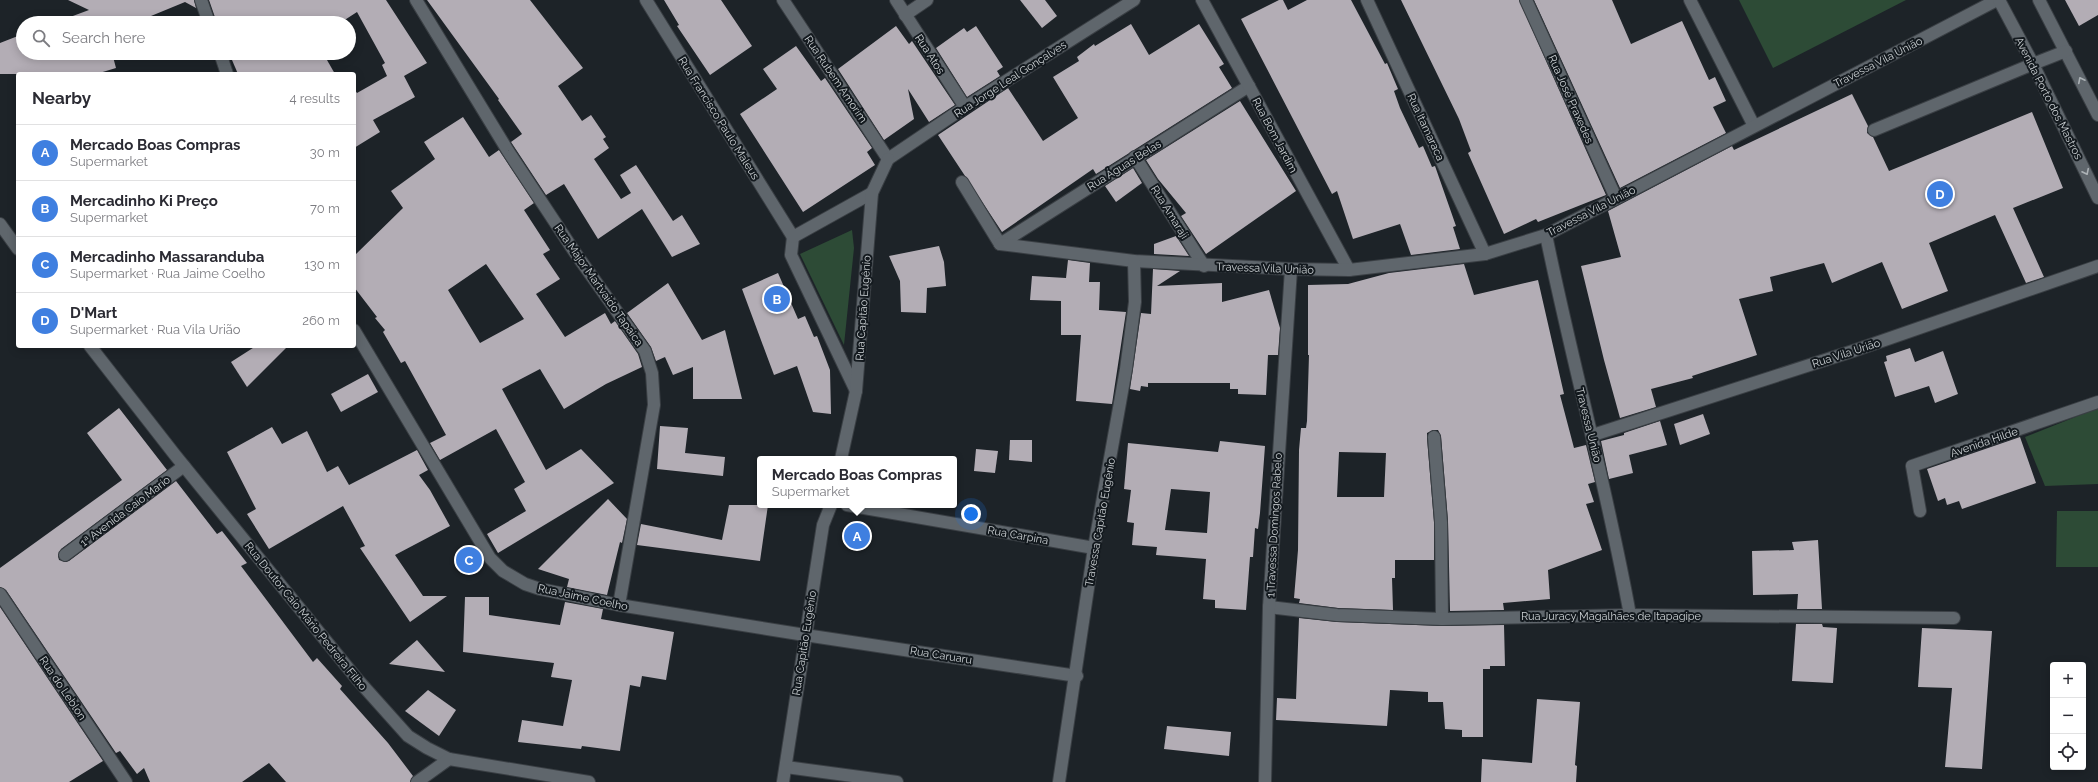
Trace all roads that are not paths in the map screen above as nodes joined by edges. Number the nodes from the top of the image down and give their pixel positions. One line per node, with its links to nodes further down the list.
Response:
1 (201, 0): 15 (street)
2 (416, 0): 56 (street, Rua Major Martvaido Tapaica)
3 (646, 0): 33 (street, Rua Francisco Paulo Maleus)
4 (783, 0): 26 (street, Rua Rubem Amorim)
5 (896, 0): 14 (street, Rua Atos)
6 (927, 0): 14 (street)
7 (1134, 0): 21 (street, Rua Jorge Leal Gonçalves)
8 (1202, 0): 20 (street, Rua Bom Jardim)
9 (1367, 0): 36 (street, Rua Itamaraca)
10 (1526, 0): 29 (street, Rua José Praxedes)
11 (1690, 0): 23 (street)
12 (1998, 0): 18 (street, Avenida Porto dos Mastros); 23 (street, Travessa Vila União)
13 (2039, 0): 16 (street)
14 (905, 15): 21 (street, Rua Atos)
15 (207, 16)
16 (2066, 51): 18 (street); 22 (street, one-way to 16)
17 (222, 60): 19 (street)
18 (2033, 64): 24 (street); 30 (street, Avenida Porto dos Mastros, one-way to 30)
19 (226, 72)
20 (1249, 86): 25 (street, Rua Águas Belas); 41 (street, Rua Bom Jardim)
21 (965, 107): 26 (street, Rua Jorge Leal Gonçalves)
22 (2098, 115)
23 (1754, 126): 29 (street, Travessa Vila União)
24 (1874, 130)
25 (1136, 158): 34 (street, Rua Águas Belas); 38 (street, Rua Amaraji)
26 (888, 159): 28 (street, Rua Capitão Eugênio)
27 (962, 182): 34 (street)
28 (872, 193): 33 (street); 44 (street, Rua Capitão Eugênio)
29 (1616, 198): 32 (street, Travessa Vila União)
30 (2098, 198)
31 (0, 224): 35 (street)
32 (1546, 235): 36 (street, Travessa Vila União); 46 (street, Travessa União)
33 (793, 237): 44 (street)
34 (1000, 244): 37 (street, Travessa Vila União)
35 (16, 246)
36 (1485, 254): 41 (street, Travessa Vila União)
37 (1134, 261): 38 (street, Travessa Vila União); 53 (street, Travessa Capitão Eugênio)
38 (1204, 266): 40 (street, Travessa Vila União)
39 (2098, 266): 46 (street, Rua Vila Urião)
40 (1291, 269): 41 (street, Travessa Vila União); 57 (street, 1 Travessa Domingos Rabelo)
41 (1349, 270)
42 (356, 333): 56 (street, Rua Jaime Coelho)
43 (92, 348): 49 (street, Rua Doutor Caio Mário Pedreira Filho)
44 (856, 391): 48 (street, Rua Capitão Eugênio)
45 (2098, 402): 52 (street, Avenida Hilde)
46 (1593, 435): 58 (street, Travessa União)
47 (1434, 437): 60 (street)
48 (842, 456)
49 (184, 466): 54 (street, 1ª Avenida Caio Mario); 63 (street, Rua Doutor Caio Mário Pedreira Filho)
50 (830, 508): 61 (street, Rua Capitão Eugênio)
51 (864, 508): 53 (street, Rua Carpina)
52 (1920, 511)
53 (1094, 548): 62 (street, Travessa Capitão Eugênio)
54 (65, 555)
55 (0, 594): 66 (street, Rua do Leblon)
56 (619, 605): 61 (street, Rua Jaime Coelho)
57 (1269, 607): 60 (street, Rua Juracy Magalhães de Itapagipe); 71 (street, 1 Travessa Domingos Rabelo)
58 (1630, 615): 59 (street, Rua Juracy Magalhães de Itapagipe); 60 (street, Rua Juracy Magalhães de Itapagipe)
59 (1954, 618)
60 (1442, 619)
61 (805, 635): 62 (street, Rua Caruaru); 64 (street, Rua Capitão Eugênio)
62 (1076, 676): 70 (street, Travessa Capitão Eugênio)
63 (449, 759): 65 (street); 67 (street, Rua Doutor Caio Mário Pedreira Filho)
64 (786, 767): 68 (street, Rua Capitão Eugênio); 69 (street)
65 (421, 781)
66 (126, 782)
67 (589, 782)
68 (783, 782)
69 (898, 782)
70 (1059, 782)
71 (1264, 782)

